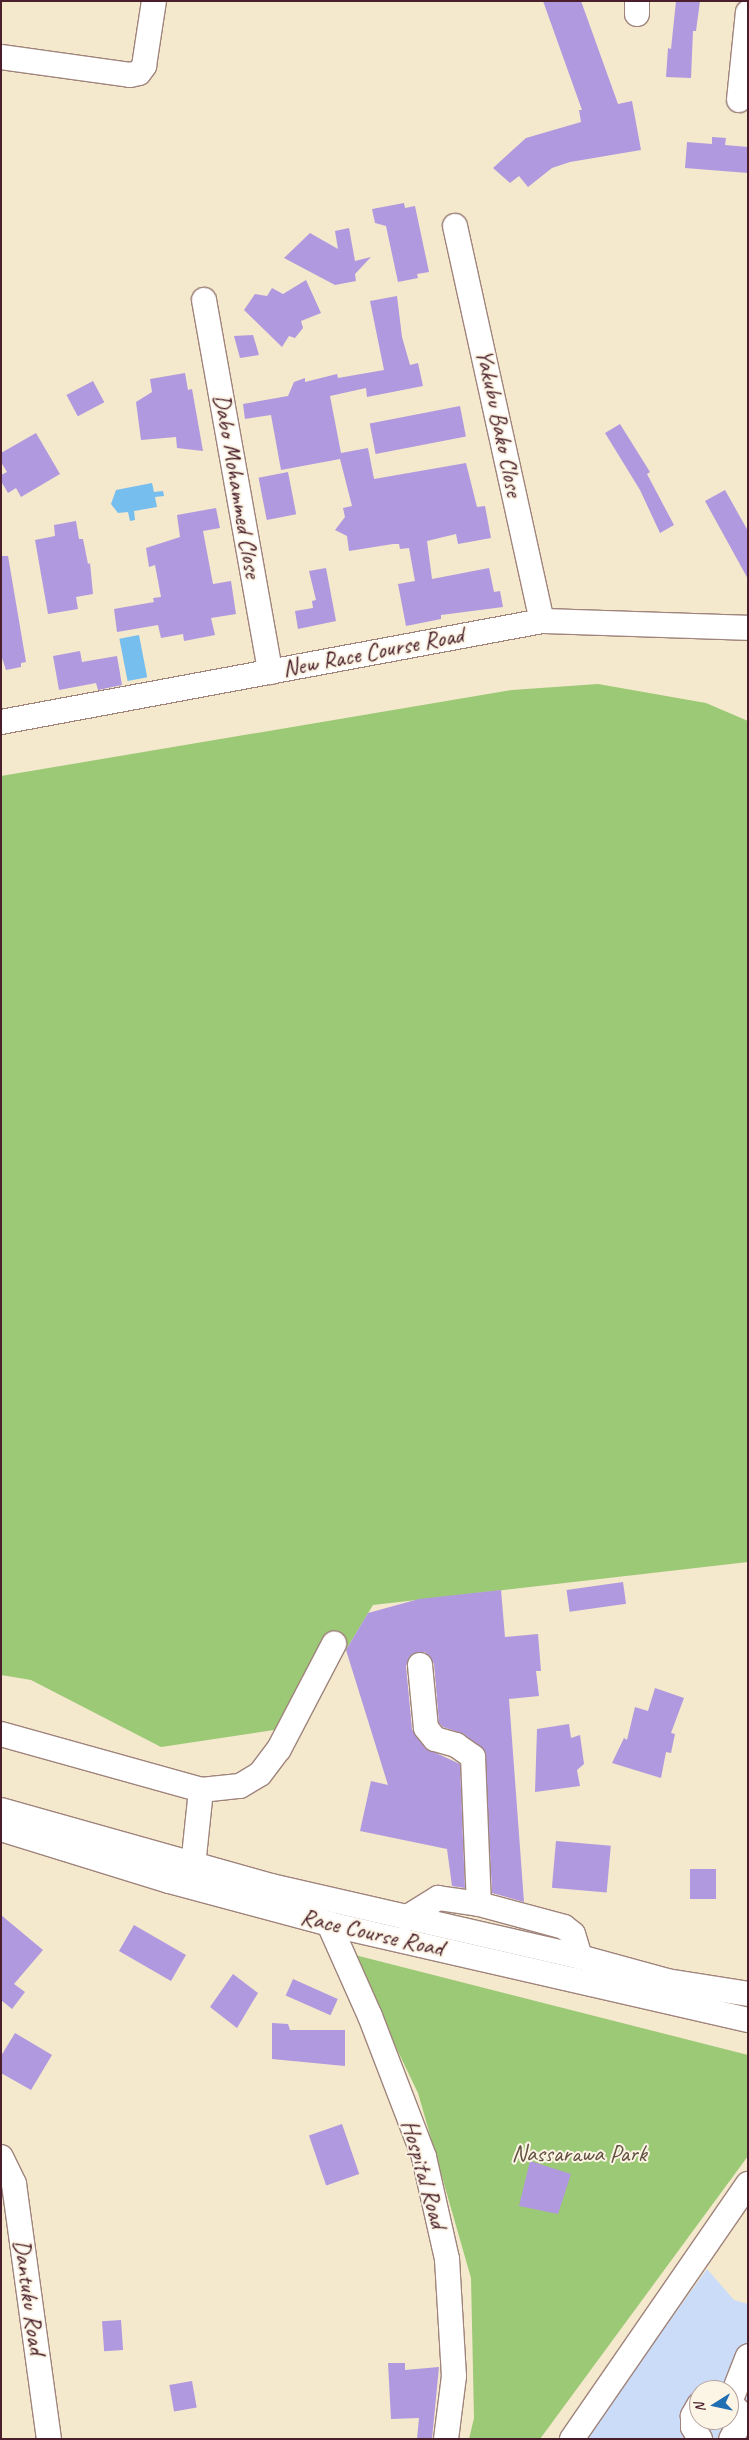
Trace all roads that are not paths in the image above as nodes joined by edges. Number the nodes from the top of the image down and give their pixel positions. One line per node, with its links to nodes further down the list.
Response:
1 (154, 1): 3 (street)
2 (748, 12): 4 (street)
3 (1, 57)
4 (739, 100)
5 (456, 226): 7 (street, Yakubu Bako Close)
6 (204, 300): 9 (street, Dabo Mohammed Close)
7 (542, 621): 8 (street, New Race Course Road); 9 (street, New Race Course Road)
8 (748, 628)
9 (270, 672): 10 (street, New Race Course Road)
10 (1, 722)
11 (334, 1644): 14 (street)
12 (420, 1665): 18 (street)
13 (1, 1734): 14 (street)
14 (200, 1790): 17 (street)
15 (1, 1810): 17 (street, Race Course Road)
16 (1, 1829): 20 (street, Race Course Road)
17 (193, 1866): 19 (street, Race Course Road)
18 (479, 1904): 19 (street); 21 (street)
19 (406, 1918): 21 (street, Race Course Road)
20 (329, 1924): 23 (street, Race Course Road); 29 (street, Hospital Road)
21 (580, 1957): 22 (street, Race Course Road)
22 (748, 1994)
23 (748, 2020)
24 (1, 2158): 28 (street, Dantuku Road)
25 (748, 2184): 30 (street)
26 (748, 2356): 27 (street)
27 (739, 2380)
28 (49, 2439)
29 (446, 2439)
30 (572, 2439)

